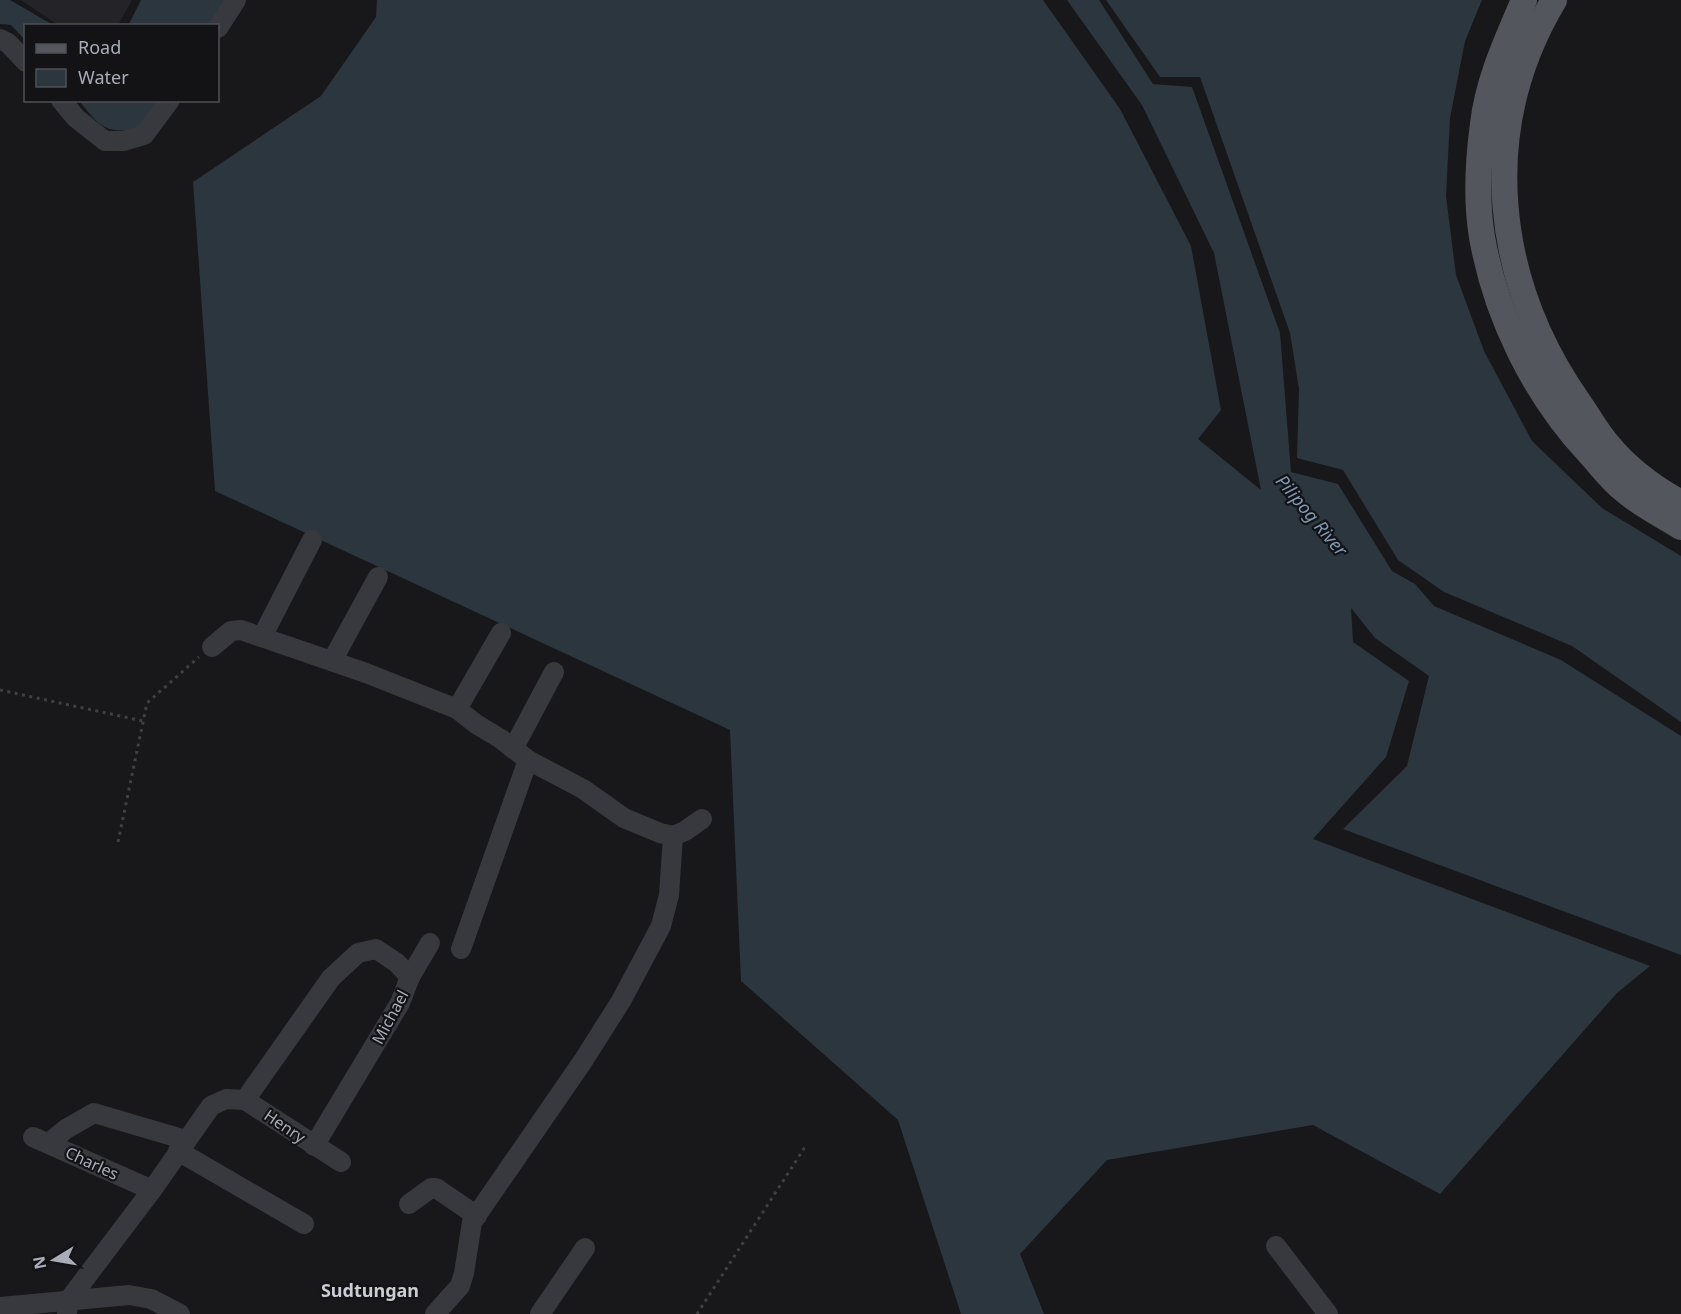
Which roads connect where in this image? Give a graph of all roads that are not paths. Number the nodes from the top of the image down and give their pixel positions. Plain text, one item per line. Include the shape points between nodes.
1 (236, 0) edge
2 (1524, 0) edge
3 (1554, 0) edge
4 (219, 26) edge
5 (0, 39) edge
6 (24, 60) edge
7 (63, 102) edge
8 (169, 102) edge
9 (1681, 503) edge
10 (1681, 527) edge
11 (312, 540) dead end
12 (378, 577) dead end
13 (501, 633) dead end
14 (262, 637) junction
15 (212, 647) road end
16 (332, 661) junction
17 (554, 672) dead end
18 (458, 709) junction
19 (521, 754) junction
20 (702, 819) dead end
21 (673, 836) junction
22 (430, 943) dead end
23 (461, 949) dead end
24 (410, 977) junction
25 (236, 1099) junction
26 (182, 1145) junction
27 (314, 1146) junction
28 (341, 1162) dead end
29 (152, 1190) junction
30 (409, 1204) dead end
31 (477, 1216) junction
32 (304, 1224) dead end
33 (1276, 1246) dead end
34 (585, 1248) dead end
35 (103, 1305) edge
36 (0, 1306) edge
37 (68, 1308) edge
38 (180, 1314) edge
39 (435, 1314) edge
40 (540, 1314) edge
41 (1328, 1314) edge

1 - 4 street
2 - 10 main road via 1497,63 1483,123 1479,187 1482,236 1490,272 1510,331 1540,388 1573,436 1622,489
3 - 9 main road via 1522,67 1507,128 1503,190 1514,266 1533,321 1563,380 1603,437 1634,472
5 - 6 street
7 - 8 street via 105,141 144,135
11 - 14 street
12 - 16 street
13 - 18 street
14 - 15 street via 236,630
14 - 16 street
16 - 18 street
17 - 19 street
18 - 19 street
19 - 21 street via 624,818
19 - 23 street
20 - 21 street
21 - 31 street via 669,895 661,926 621,1001
22 - 24 street
24 - 25 street, Michael via 376,949 358,953 332,978
24 - 27 street, Michael via 400,1003
25 - 26 street via 211,1106
25 - 27 street, Henry
26 - 29 street
26 - 29 street, Charles via 94,1113 41,1140
26 - 32 street
27 - 28 street, Henry
29 - 37 street
30 - 31 street via 436,1188
31 - 39 street via 472,1222 460,1286
33 - 41 street
34 - 40 street
35 - 37 street
35 - 38 street via 129,1295 151,1299
36 - 37 street

